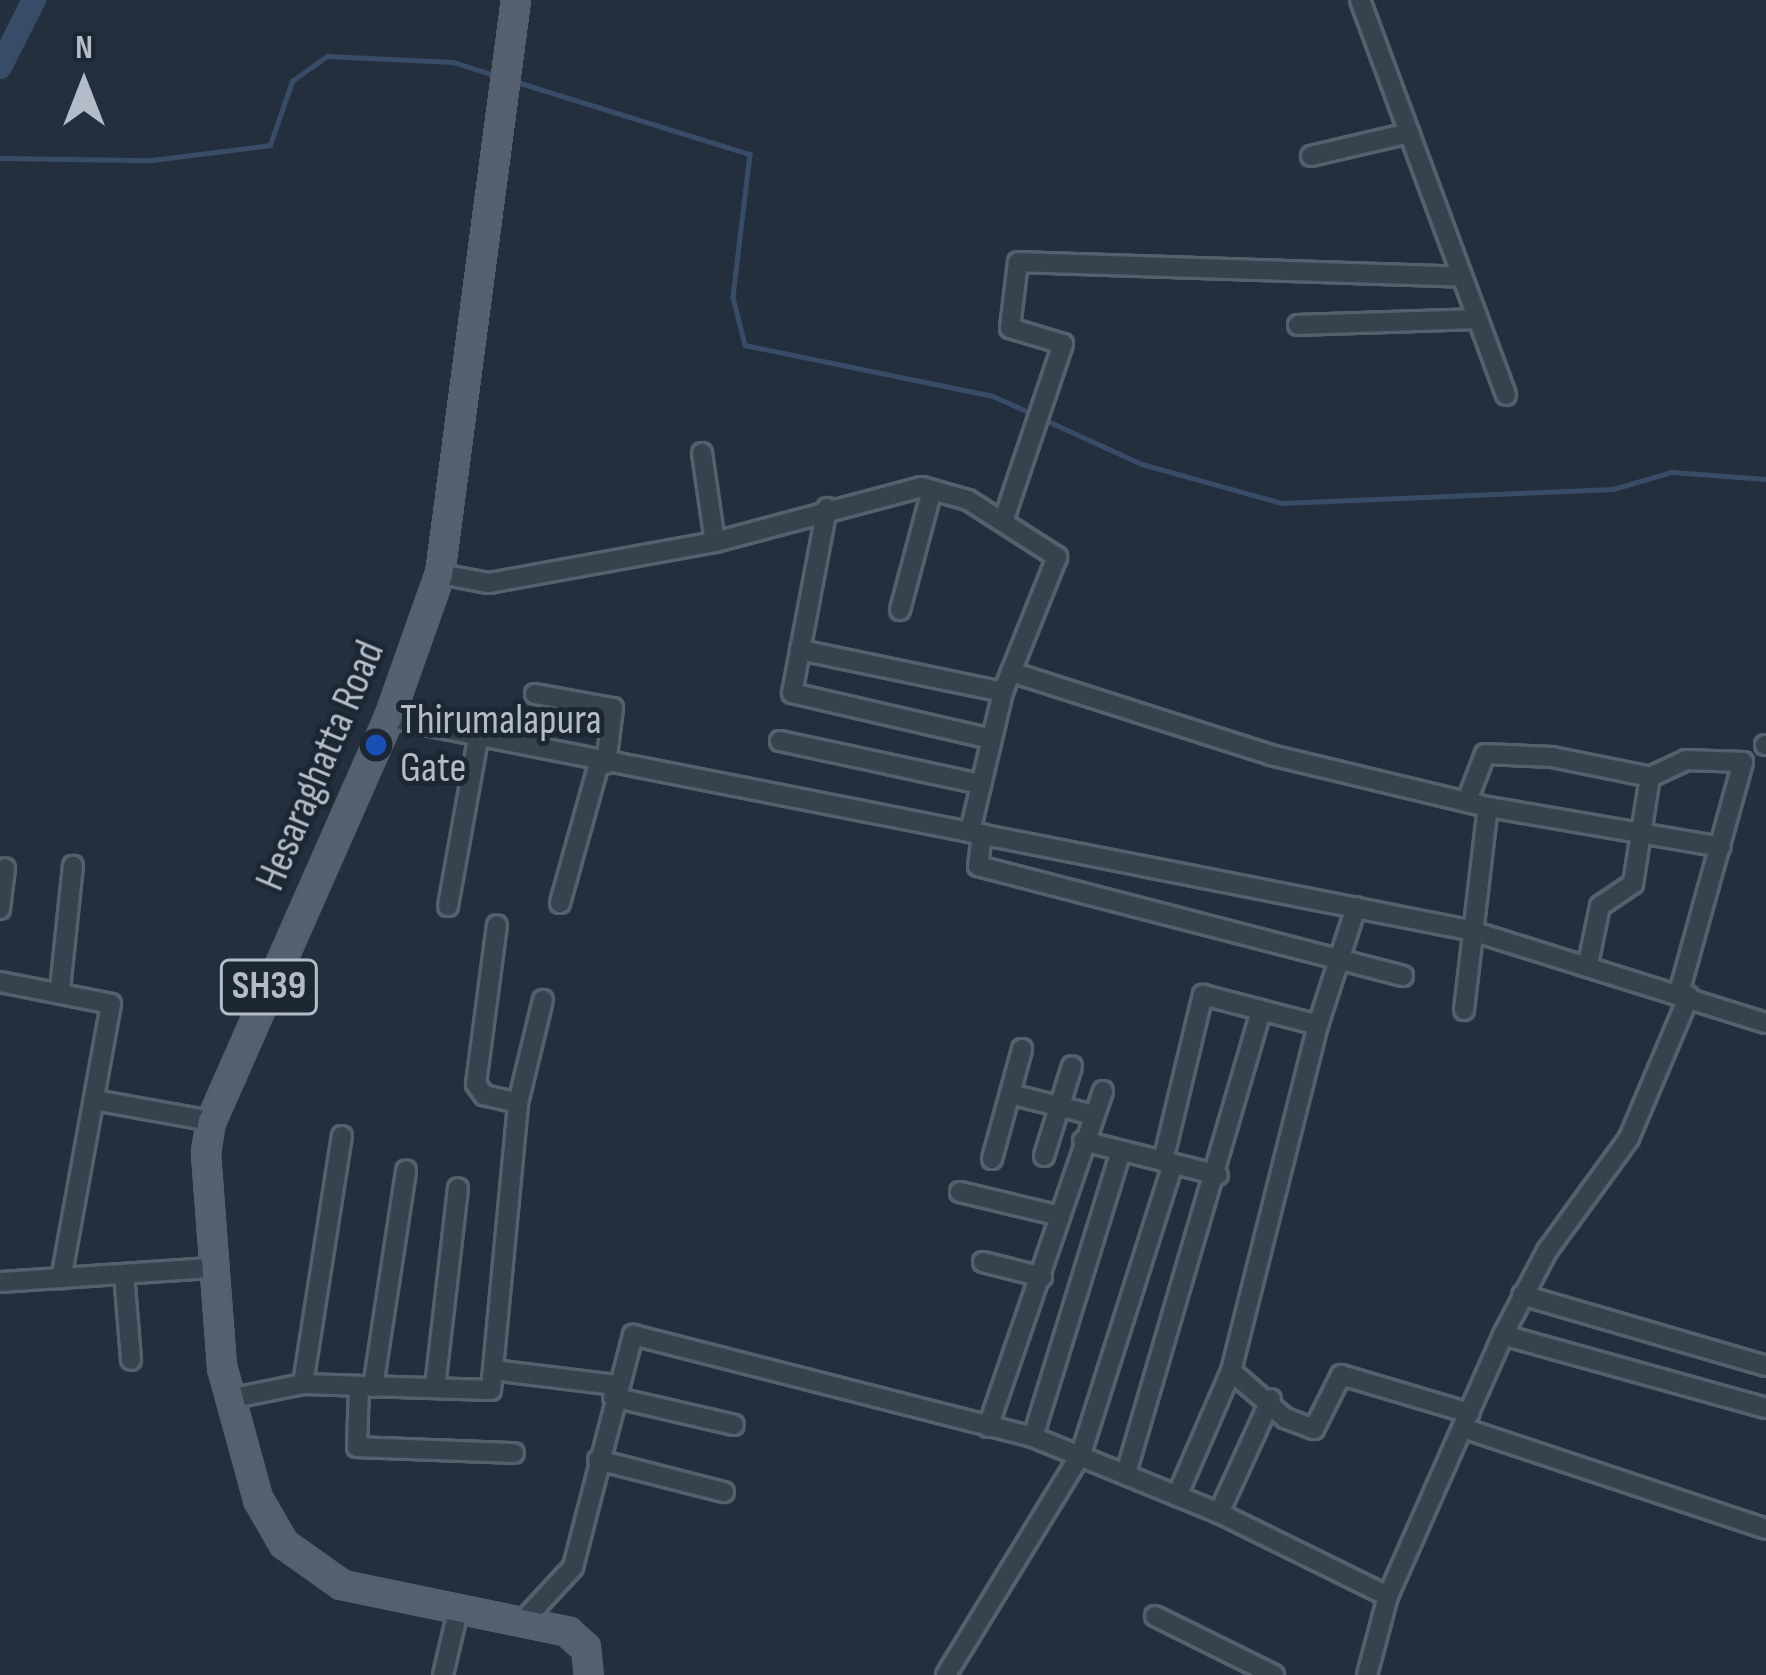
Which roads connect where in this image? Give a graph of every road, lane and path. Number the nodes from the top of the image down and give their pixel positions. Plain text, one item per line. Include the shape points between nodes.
1 (516, 0) edge
2 (1360, 0) edge
3 (1409, 134) junction
4 (1311, 156) dead end
5 (1462, 277) junction
6 (1478, 319) junction
7 (1298, 325) dead end
8 (1506, 394) dead end
9 (702, 453) dead end
10 (932, 490) junction
11 (827, 508) junction
12 (1004, 519) junction
13 (715, 542) junction
14 (440, 574) junction
15 (900, 610) dead end
16 (800, 650) junction
17 (1011, 672) junction
18 (1003, 692) junction
19 (535, 694) dead end
20 (389, 718) junction
21 (478, 739) junction
22 (992, 739) junction
23 (779, 741) dead end
24 (603, 764) junction
25 (1650, 777) junction
26 (981, 784) junction
27 (1467, 801) junction
28 (1488, 807) junction
29 (1640, 831) junction
30 (976, 833) junction
31 (1721, 847) junction
32 (73, 866) dead end
33 (5, 868) dead end
34 (560, 903) dead end
35 (448, 906) dead end
36 (1356, 908) junction
37 (0, 909) edge
38 (497, 925) dead end
39 (1469, 930) junction
40 (1340, 956) junction
41 (1588, 964) junction
42 (1403, 976) dead end
43 (0, 982) edge
44 (60, 989) junction
45 (1684, 994) junction
46 (542, 1000) dead end
47 (1262, 1010) junction
48 (1464, 1010) dead end
49 (1766, 1023) edge
50 (1318, 1025) junction
51 (1022, 1049) dead end
52 (1072, 1066) dead end
53 (1103, 1090) dead end
54 (1010, 1094) junction
55 (94, 1100) junction
56 (518, 1103) junction
57 (1059, 1106) junction
58 (1094, 1115) junction
59 (211, 1121) junction
60 (342, 1136) dead end
61 (1083, 1142) junction
62 (1121, 1151) junction
63 (1044, 1156) dead end
64 (992, 1159) dead end
65 (1168, 1163) junction
66 (406, 1171) dead end
67 (1218, 1175) junction
68 (458, 1188) dead end
69 (960, 1192) dead end
70 (1060, 1216) junction
71 (983, 1262) dead end
72 (213, 1268) junction
73 (124, 1274) junction
74 (1042, 1277) junction
75 (61, 1278) junction
76 (0, 1282) edge
77 (1522, 1295) junction
78 (1503, 1335) junction
79 (131, 1360) dead end
80 (1766, 1366) edge
81 (493, 1370) junction
82 (1231, 1371) junction
83 (303, 1384) junction
84 (366, 1387) junction
85 (435, 1387) junction
86 (614, 1391) junction
87 (1271, 1399) junction
88 (229, 1400) junction
89 (1766, 1408) edge
90 (1466, 1421) junction
91 (734, 1425) dead end
92 (988, 1427) junction
93 (1033, 1436) junction
94 (514, 1453) dead end
95 (1081, 1454) junction
96 (598, 1460) junction
97 (1126, 1473) junction
98 (724, 1492) dead end
99 (1177, 1496) junction
100 (1220, 1513) junction
101 (1766, 1528) edge
102 (1388, 1596) junction
103 (458, 1612) junction
104 (1155, 1616) dead end
105 (524, 1620) junction
106 (442, 1675) edge
107 (589, 1675) edge
108 (946, 1675) edge
109 (1274, 1675) edge
110 (1367, 1675) edge

1 - 14 main road, Hesaraghatta Road / SH39
2 - 3 street
3 - 4 street
3 - 5 street
5 - 6 street
5 - 12 street via 1018,262 1010,328 1063,344
6 - 7 street
6 - 8 street
9 - 13 street
10 - 11 street
10 - 12 street
10 - 15 street
11 - 13 street
11 - 16 street
12 - 17 street via 1058,557
13 - 14 street via 489,583
14 - 20 main road, Hesaraghatta Road / SH39
16 - 18 street
16 - 22 street via 792,693
17 - 18 street
17 - 27 street via 1271,755
18 - 22 street
19 - 24 street via 613,708
20 - 21 street
20 - 59 main road, Hesaraghatta Road / SH39
21 - 24 street
21 - 35 street
22 - 26 street
23 - 26 street
24 - 30 street
24 - 34 street
25 - 27 street via 1552,757 1485,754
25 - 29 street
25 - 31 street via 1685,760 1743,762
26 - 30 street
27 - 28 street
28 - 29 street
28 - 39 street
29 - 31 street
29 - 41 street via 1633,884 1600,906
30 - 36 street
30 - 40 street via 978,866
31 - 45 street
32 - 44 street
33 - 37 street
36 - 39 street
36 - 40 street
38 - 56 street via 476,1084 484,1095
39 - 41 street
39 - 48 street
40 - 42 street
40 - 50 street
41 - 45 street
43 - 44 street
44 - 55 street via 110,1004
45 - 49 street
45 - 77 street via 1629,1138
46 - 56 street
47 - 50 street
47 - 65 street via 1203,995
47 - 67 street
50 - 82 street
51 - 54 street
52 - 57 street
53 - 58 street
54 - 57 street
54 - 64 street
55 - 59 street
55 - 75 street
56 - 81 street
57 - 58 street
57 - 63 street
58 - 61 street
59 - 72 main road, Hesaraghatta Road / SH39
60 - 83 street
61 - 62 street
61 - 70 street
62 - 65 street
62 - 93 street
65 - 67 street
65 - 95 street
66 - 84 street
67 - 97 street
68 - 85 street
69 - 70 street
70 - 74 street
71 - 74 street
72 - 73 street
72 - 88 main road, Hesaraghatta Road / SH39
73 - 75 street
73 - 79 street
74 - 92 street
75 - 76 street
77 - 78 street
77 - 80 street
78 - 89 street
78 - 90 street
81 - 85 street via 491,1390
81 - 86 street
82 - 87 street
82 - 99 street
83 - 84 street
83 - 88 street
84 - 85 street
84 - 94 street via 357,1448
86 - 91 street
86 - 92 street via 633,1335
86 - 96 street
87 - 90 street via 1286,1418 1314,1429 1341,1375
87 - 100 street
88 - 103 main road, Hesaraghatta Road / SH39 via 258,1499 304,1564 342,1585
90 - 101 street
90 - 102 street
92 - 93 street
93 - 95 street
95 - 97 street
95 - 108 street
96 - 98 street
96 - 105 street via 573,1567
97 - 99 street
99 - 100 street
100 - 102 street
102 - 110 street
103 - 105 main road, Hesaraghatta Road / SH39
103 - 106 street
104 - 109 street
105 - 107 main road, Hesaraghatta Road / SH39 via 578,1636

